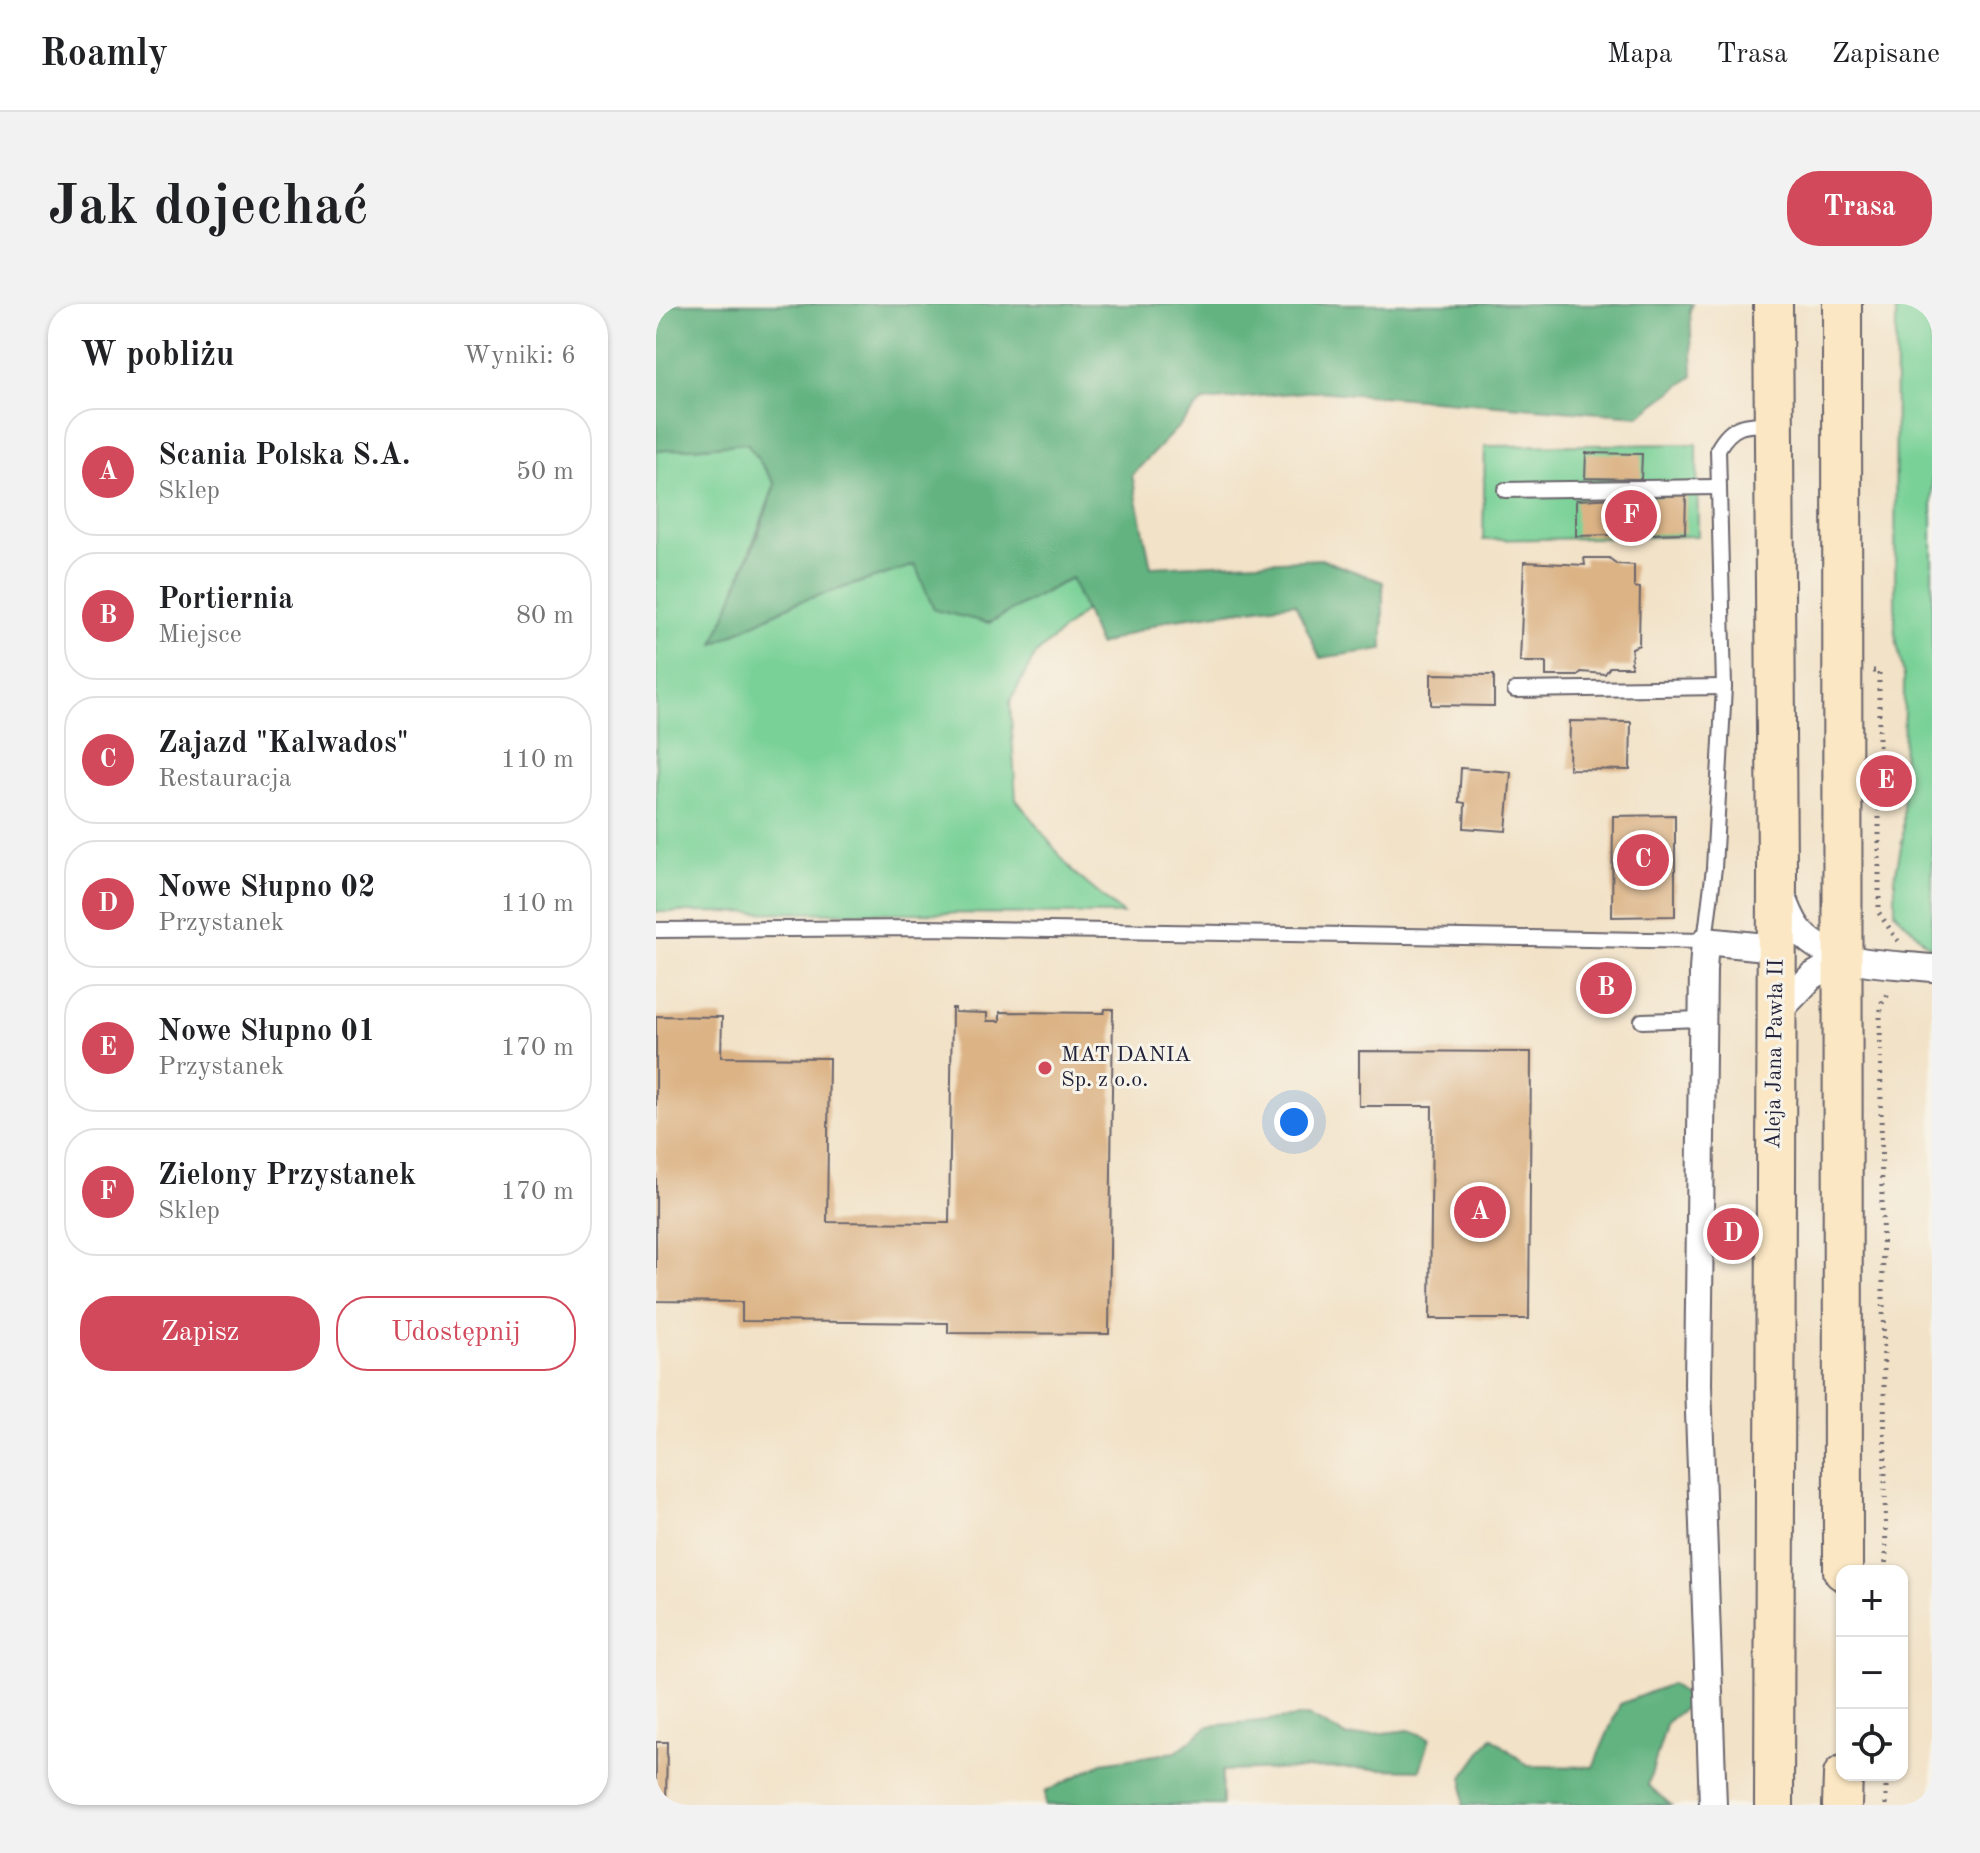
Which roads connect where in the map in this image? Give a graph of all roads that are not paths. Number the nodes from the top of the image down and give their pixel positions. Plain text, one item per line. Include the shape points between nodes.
1 (1773, 304) edge
2 (1842, 304) edge
3 (1774, 424) junction
4 (1717, 487) junction
5 (1505, 490) dead end
6 (1724, 687) junction
7 (1515, 690) dead end
8 (1776, 884) junction
9 (656, 930) edge
10 (1705, 941) junction
11 (1776, 948) junction
12 (1844, 957) junction
13 (1932, 968) edge
14 (1775, 1015) junction
15 (1702, 1019) junction
16 (1642, 1021) dead end
17 (1843, 1565) edge
18 (1843, 1781) edge
19 (1713, 1805) edge
20 (1774, 1805) edge
21 (1842, 1805) edge

1 - 3 main road, Aleja Jana Pawła II
2 - 12 main road
3 - 4 lane via 1744,424 1725,435 1718,449
3 - 8 main road, Aleja Jana Pawła II
4 - 5 lane
4 - 6 lane
6 - 7 lane
6 - 10 lane
8 - 11 main road, Aleja Jana Pawła II
8 - 12 street via 1797,927 1817,948
9 - 10 lane via 925,928
10 - 11 street
10 - 15 street
11 - 14 main road, Aleja Jana Pawła II
12 - 13 street
12 - 14 street via 1811,977
12 - 17 main road
14 - 20 main road, Aleja Jana Pawła II
15 - 16 lane
15 - 19 street via 1698,1384
18 - 21 main road

